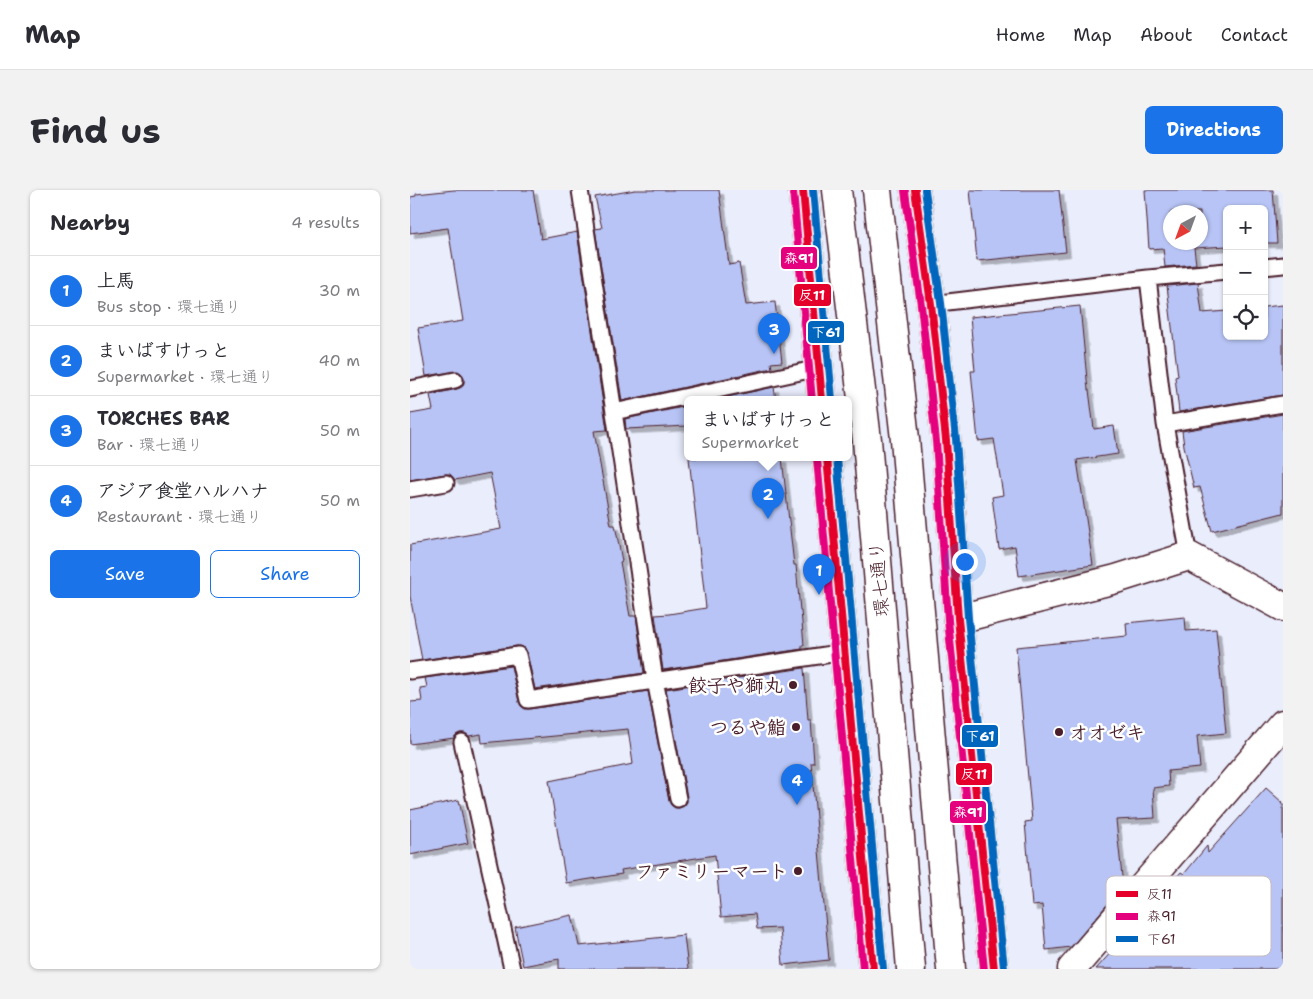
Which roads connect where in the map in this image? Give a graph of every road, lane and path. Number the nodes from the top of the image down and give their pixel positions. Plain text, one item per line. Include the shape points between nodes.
1 (580, 190) edge
2 (803, 190) edge
3 (837, 190) edge
4 (877, 190) edge
5 (915, 190) edge
6 (1283, 265) edge
7 (1268, 267) edge
8 (1223, 271) edge
9 (1148, 278) junction
10 (931, 304) junction
11 (819, 368) junction
12 (455, 380) dead end
13 (410, 389) edge
14 (689, 396) edge
15 (822, 396) edge
16 (684, 397) edge
17 (1283, 404) edge
18 (614, 412) junction
19 (1164, 424) junction
20 (827, 461) edge
21 (446, 483) dead end
22 (410, 489) edge
23 (1189, 556) junction
24 (1283, 607) edge
25 (958, 619) junction
26 (845, 652) junction
27 (410, 671) edge
28 (655, 680) junction
29 (1283, 724) edge
30 (462, 742) dead end
31 (678, 798) dead end
32 (1152, 876) edge
33 (1106, 930) edge
34 (512, 969) edge
35 (873, 969) edge
36 (911, 969) edge
37 (951, 969) edge
38 (994, 969) edge
39 (1072, 969) edge

1 - 18 lane
2 - 11 main road
3 - 36 main road, 環七通り via 867,440
4 - 37 main road, 環七通り via 904,439
5 - 10 main road
6 - 7 lane
8 - 9 lane
9 - 10 lane
9 - 19 lane
10 - 25 main road via 946,440
11 - 14 lane
11 - 15 main road
12 - 13 lane
16 - 18 lane
17 - 19 lane
18 - 28 lane
19 - 23 lane
20 - 26 main road
21 - 22 lane
23 - 24 main road
23 - 25 main road via 1116,579
25 - 38 main road
26 - 28 lane
26 - 35 main road
27 - 28 lane via 518,655 528,700
28 - 31 lane
29 - 32 main road
30 - 34 lane
33 - 39 main road

